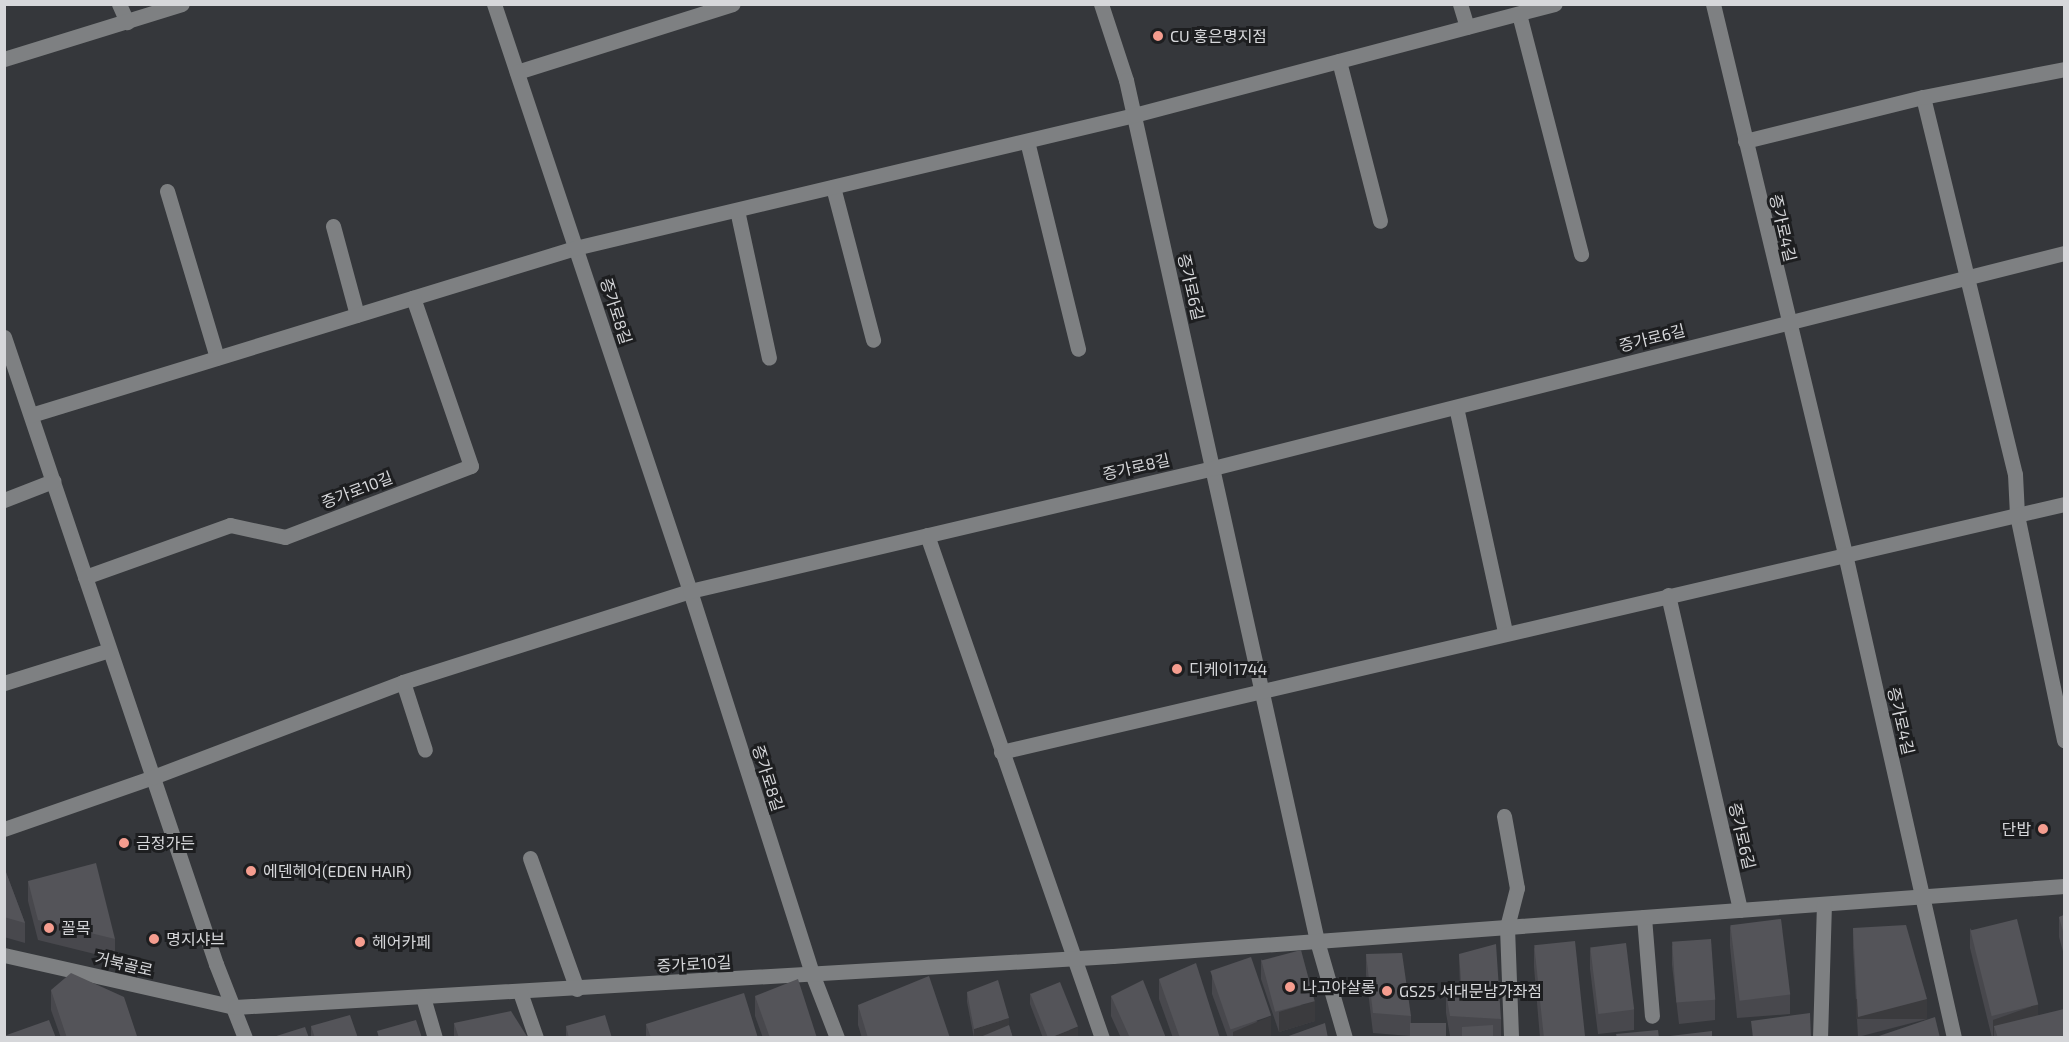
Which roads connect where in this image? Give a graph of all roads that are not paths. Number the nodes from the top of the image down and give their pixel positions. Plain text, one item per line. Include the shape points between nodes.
1 (119, 4) edge
2 (182, 4) edge
3 (494, 4) edge
4 (734, 4) edge
5 (1101, 4) edge
6 (1460, 4) edge
7 (1555, 4) edge
8 (1713, 4) edge
9 (1519, 14) junction
10 (127, 22) junction
11 (1467, 27) junction
12 (4, 59) edge
13 (1339, 61) junction
14 (2064, 69) edge
15 (516, 72) junction
16 (1923, 97) junction
17 (1134, 115) junction
18 (1027, 141) junction
19 (1744, 141) junction
20 (833, 187) junction
21 (168, 191) dead end
22 (737, 210) junction
23 (1380, 221) dead end
24 (333, 225) dead end
25 (575, 248) junction
26 (2064, 253) edge
27 (1581, 254) dead end
28 (1967, 278) junction
29 (412, 298) junction
30 (357, 315) junction
31 (1787, 323) junction
32 (5, 339) edge
33 (873, 340) dead end
34 (1078, 349) dead end
35 (217, 358) junction
36 (769, 358) dead end
37 (1456, 406) junction
38 (31, 416) junction
39 (1213, 468) junction
40 (53, 481) junction
41 (4, 500) edge
42 (2064, 504) edge
43 (2017, 514) junction
44 (927, 535) junction
45 (1845, 554) junction
46 (85, 577) junction
47 (690, 591) junction
48 (1668, 595) junction
49 (1504, 633) junction
50 (109, 650) junction
51 (403, 682) junction
52 (4, 684) edge
53 (1262, 689) junction
54 (2064, 740) edge
55 (425, 750) dead end
56 (1001, 752) junction
57 (153, 777) junction
58 (1504, 816) dead end
59 (4, 829) edge
60 (530, 858) dead end
61 (2064, 886) edge
62 (1921, 896) junction
63 (1824, 904) junction
64 (1740, 910) junction
65 (1644, 917) junction
66 (1507, 927) junction
67 (1317, 941) junction
68 (4, 955) edge
69 (1072, 958) junction
70 (813, 976) junction
71 (577, 989) junction
72 (520, 992) junction
73 (423, 997) junction
74 (235, 1007) junction
75 (1653, 1016) dead end
76 (245, 1038) edge
77 (435, 1038) edge
78 (536, 1038) edge
79 (837, 1038) edge
80 (1102, 1038) edge
81 (1345, 1038) edge
82 (1511, 1038) edge
83 (1820, 1038) edge
84 (1954, 1038) edge

1 - 10 street
2 - 10 street
3 - 15 street, 증가로8길
4 - 15 street
5 - 17 street, 증가로6길
6 - 11 street
7 - 9 street
8 - 19 street, 증가로4길
9 - 11 street
9 - 27 street
10 - 12 street
11 - 13 street
13 - 17 street
13 - 23 street
14 - 16 street
15 - 25 street, 증가로8길
16 - 19 street
16 - 28 street
17 - 18 street
17 - 39 street, 증가로6길
18 - 20 street
18 - 34 street
19 - 31 street, 증가로4길
20 - 22 street
20 - 33 street
21 - 35 street
22 - 25 street
22 - 36 street
24 - 30 street
25 - 29 street
25 - 47 street, 증가로8길
26 - 28 street
28 - 31 street
28 - 43 street via 2015,474
29 - 30 street
29 - 46 street, 증가로10길 via 471,466 285,537 230,525
30 - 35 street
31 - 37 street, 증가로6길
31 - 45 street, 증가로4길
32 - 38 street
35 - 38 street
37 - 39 street, 증가로6길
37 - 49 street
38 - 40 street
39 - 44 street, 증가로8길
39 - 53 street, 증가로6길
40 - 41 street
40 - 46 street
42 - 43 street
43 - 45 street
43 - 54 street
44 - 47 street, 증가로8길
44 - 56 street
45 - 48 street
45 - 62 street, 증가로4길
46 - 50 street
47 - 51 street
47 - 70 street, 증가로8길
48 - 49 street
48 - 64 street, 증가로6길
49 - 53 street
50 - 52 street
50 - 57 street
51 - 55 street
51 - 57 street
53 - 56 street
53 - 67 street, 증가로6길
56 - 69 street
57 - 59 street
57 - 74 street via 216,964
58 - 66 street via 1517,888
60 - 71 street
61 - 62 street
62 - 63 street
62 - 84 street, 증가로4길
63 - 64 street
63 - 83 street
64 - 65 street
65 - 66 street
65 - 75 street
66 - 67 street
66 - 82 street
67 - 69 street
67 - 81 street, 증가로6길
68 - 74 street, 거북골로
69 - 70 street
69 - 80 street
70 - 71 street, 증가로10길
70 - 79 street, 증가로8길
71 - 72 street, 증가로10길
72 - 73 street, 증가로10길
72 - 78 street
73 - 74 street, 증가로10길
73 - 77 street
74 - 76 street

